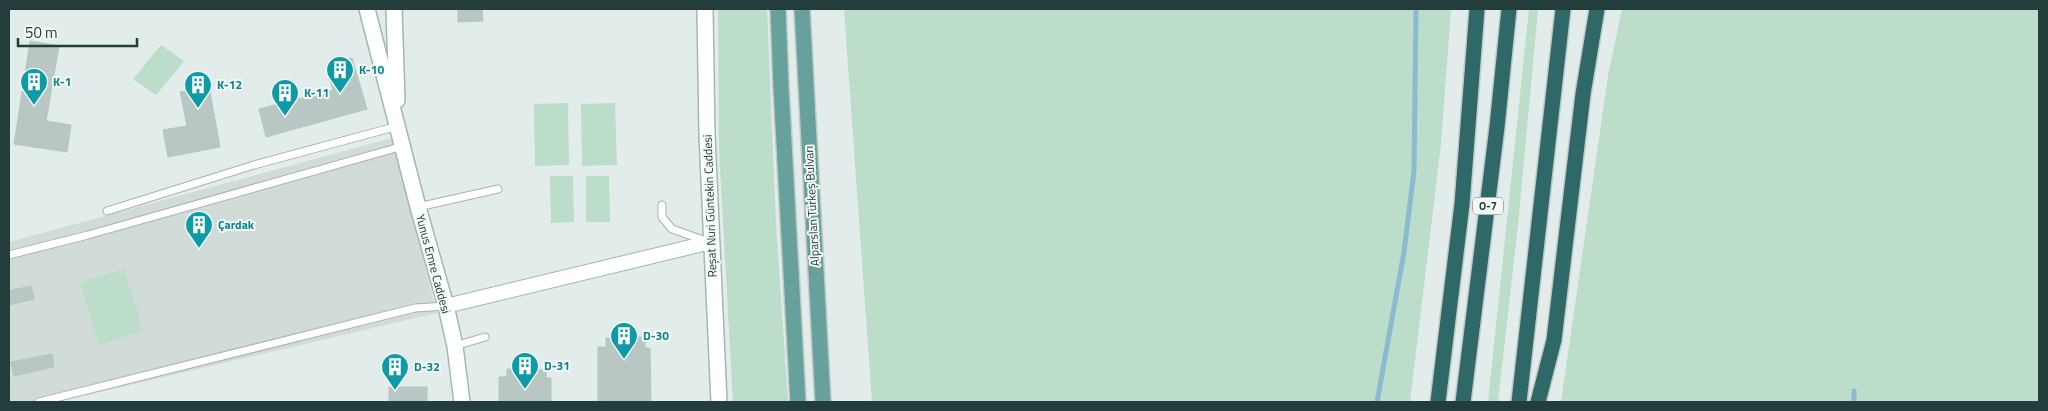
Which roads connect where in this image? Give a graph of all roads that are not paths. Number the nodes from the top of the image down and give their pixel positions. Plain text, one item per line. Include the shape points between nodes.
1 (368, 9) edge
2 (394, 9) edge
3 (705, 9) edge
4 (778, 9) edge
5 (802, 9) edge
6 (1477, 9) edge
7 (1509, 9) edge
8 (1563, 9) edge
9 (1597, 9) edge
10 (398, 126) junction
11 (403, 146) junction
12 (498, 189) dead end
13 (662, 204) dead end
14 (418, 207) junction
15 (107, 211) dead end
16 (711, 242) junction
17 (9, 254) edge
18 (446, 306) junction
19 (485, 337) dead end
20 (455, 346) junction
21 (39, 402) edge
22 (462, 402) edge
23 (719, 402) edge
24 (798, 402) edge
25 (822, 402) edge
26 (1438, 402) edge
27 (1463, 402) edge
28 (1519, 402) edge
29 (1538, 402) edge

1 - 10 street, Yunus Emre Caddesi
2 - 10 street, Yunus Emre Caddesi
3 - 16 street, Reşat Nuri Güntekin Caddesi
4 - 24 main road, Alparslan Türkeş Bulvarı
5 - 25 main road, Alparslan Türkeş Bulvarı
6 - 26 highway via 1462,204
7 - 27 highway, O-7 via 1498,127
8 - 28 highway
9 - 29 highway via 1583,94 1554,340
10 - 11 street, Yunus Emre Caddesi
10 - 15 lane via 254,165
11 - 14 street, Yunus Emre Caddesi
11 - 17 lane via 88,235
12 - 14 lane
13 - 16 lane via 662,218 672,229
14 - 18 street, Yunus Emre Caddesi
16 - 18 street
16 - 23 street, Reşat Nuri Güntekin Caddesi
18 - 20 street, Yunus Emre Caddesi
18 - 21 lane via 415,308
19 - 20 lane
20 - 22 street, Yunus Emre Caddesi

